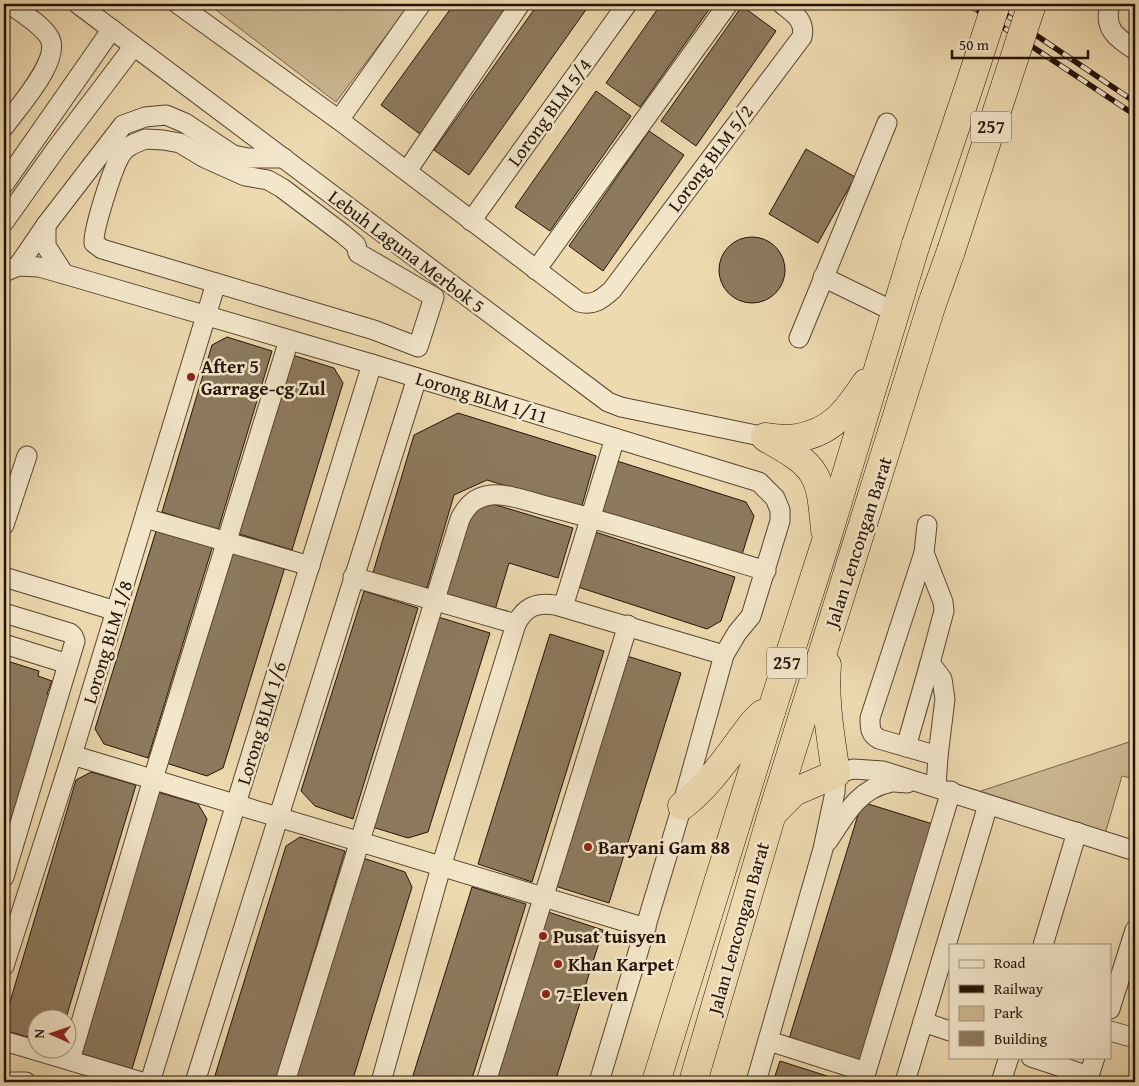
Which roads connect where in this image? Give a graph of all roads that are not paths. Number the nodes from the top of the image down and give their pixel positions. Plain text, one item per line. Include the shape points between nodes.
1 (10, 4) edge
2 (78, 4) edge
3 (178, 4) edge
4 (421, 4) edge
5 (520, 4) edge
6 (627, 4) edge
7 (728, 4) edge
8 (782, 4) edge
9 (996, 4) edge
10 (1032, 4) edge
11 (1110, 4) edge
12 (112, 30) junction
13 (134, 46) junction
14 (1135, 50) edge
15 (340, 120) junction
16 (887, 123) dead end
17 (4, 127) edge
18 (284, 158) junction
19 (407, 170) junction
20 (4, 184) edge
21 (471, 221) junction
22 (4, 222) edge
23 (46, 225) junction
24 (11, 269) edge
25 (536, 270) junction
26 (64, 274) junction
27 (823, 277) junction
28 (216, 283) junction
29 (896, 312) junction
30 (207, 316) junction
31 (799, 338) dead end
32 (289, 340) junction
33 (880, 362) junction
34 (372, 364) junction
35 (417, 378) junction
36 (765, 437) junction
37 (615, 438) junction
38 (27, 456) dead end
39 (145, 518) junction
40 (590, 518) junction
41 (4, 525) edge
42 (927, 525) dead end
43 (826, 541) junction
44 (228, 542) junction
45 (924, 553) junction
46 (310, 566) junction
47 (766, 571) junction
48 (4, 577) edge
49 (353, 577) junction
50 (434, 600) junction
51 (563, 607) junction
52 (116, 611) junction
53 (4, 613) edge
54 (516, 624) junction
55 (628, 626) junction
56 (829, 632) junction
57 (4, 644) edge
58 (724, 655) junction
59 (930, 663) junction
60 (68, 664) junction
61 (771, 712) junction
62 (906, 747) junction
63 (72, 755) junction
64 (938, 756) junction
65 (836, 774) junction
66 (153, 779) junction
67 (938, 788) junction
68 (236, 805) junction
69 (988, 805) junction
70 (682, 806) junction
71 (772, 814) junction
72 (277, 817) junction
73 (1077, 832) junction
74 (359, 842) junction
75 (823, 849) junction
76 (1135, 851) edge
77 (441, 867) junction
78 (4, 877) edge
79 (30, 885) junction
80 (544, 898) junction
81 (646, 928) junction
82 (1134, 937) edge
83 (1043, 944) edge
84 (4, 966) edge
85 (1112, 1003) edge
86 (923, 1022) junction
87 (949, 1031) edge
88 (1112, 1031) edge
89 (1135, 1038) edge
90 (4, 1041) edge
91 (769, 1041) junction
92 (1009, 1058) edge
93 (1034, 1058) edge
94 (1095, 1058) edge
95 (70, 1060) junction
96 (865, 1077) edge
97 (1088, 1079) edge
98 (10, 1082) edge
99 (26, 1082) edge
100 (142, 1082) edge
101 (150, 1082) edge
102 (195, 1082) edge
103 (285, 1082) edge
104 (381, 1082) edge
105 (486, 1082) edge
106 (599, 1082) edge
107 (656, 1082) edge
108 (692, 1082) edge
109 (756, 1082) edge
110 (905, 1082) edge
111 (1001, 1082) edge

1 - 17 street via 50,37 52,47 46,70
2 - 12 street, Lebuh Laguna Merbok 5
3 - 15 street
4 - 15 street
5 - 19 street
6 - 21 street, Lorong BLM 5/4
7 - 25 street
8 - 25 street, Lorong BLM 5/2 via 800,18 802,37 612,290 602,299 586,304
9 - 29 highway, Jalan Lencongan Barat / 257, bridge
10 - 56 highway, Jalan Lencongan Barat / 257, bridge via 932,304
11 - 14 street via 1109,26
12 - 13 street, Lebuh Laguna Merbok 5
12 - 20 street
13 - 18 street, Lebuh Laguna Merbok 5
13 - 22 street
15 - 19 street
16 - 27 street
18 - 23 street via 233,155 185,123 166,115 145,117 123,125
18 - 36 street, Lebuh Laguna Merbok 5 via 608,402
19 - 21 street
21 - 25 street
23 - 24 street
23 - 26 street via 46,246
24 - 26 street, Lorong BLM 1/11 via 39,267
26 - 30 street, Lorong BLM 1/11
27 - 29 street
27 - 31 street
28 - 28 street via 374,330 418,347 434,297 358,253 356,245 343,234 268,180 244,176 180,143 146,139 134,143 123,151 118,161 98,220 94,243 102,249
28 - 30 street, Lorong BLM 1/8
29 - 33 highway, Jalan Lencongan Barat / 257
30 - 32 street, Lorong BLM 1/11
30 - 39 street, Lorong BLM 1/8
32 - 34 street, Lorong BLM 1/11
32 - 44 street
33 - 36 highway via 847,412 833,424 796,438
33 - 43 highway, Jalan Lencongan Barat / 257
34 - 35 street, Lorong BLM 1/11
34 - 46 street, Lorong BLM 1/6
35 - 37 street, Lorong BLM 1/11
35 - 49 street
36 - 43 highway via 797,455 817,476 823,499
37 - 40 street
37 - 47 street, Lorong BLM 1/11 via 759,482 767,488 780,510 780,521
38 - 41 street
39 - 44 street
39 - 52 street, Lorong BLM 1/8
40 - 47 street
40 - 50 street via 494,494 479,497 466,507 460,519
40 - 51 street
42 - 45 street
43 - 61 highway, Jalan Lencongan Barat / 257
44 - 46 street
44 - 66 street
45 - 59 street via 944,611
45 - 62 street via 870,718 873,735
46 - 68 street, Lorong BLM 1/6
47 - 58 street, Lorong BLM 1/11 via 751,616
48 - 52 street
49 - 50 street
49 - 72 street
50 - 54 street
50 - 74 street
51 - 54 street via 536,604 521,615
51 - 55 street
52 - 63 street, Lorong BLM 1/8
53 - 60 street via 70,633 75,641
54 - 77 street
55 - 58 street
55 - 80 street
56 - 65 highway via 825,680
56 - 71 highway, Jalan Lencongan Barat / 257
57 - 60 street
58 - 70 street, Lorong BLM 1/11
59 - 62 street
59 - 64 street via 942,679 945,694
60 - 78 street
61 - 70 highway via 762,714 754,722 706,783
61 - 107 highway, Jalan Lencongan Barat / 257
62 - 64 street
63 - 66 street
63 - 79 street, Lorong BLM 1/8
64 - 67 street
65 - 67 street via 853,769 883,771
65 - 71 highway via 794,792
65 - 75 street
66 - 68 street
66 - 95 street
67 - 69 street
67 - 75 street via 889,782 871,789 853,803
67 - 96 street
68 - 72 street
68 - 101 street, Lorong BLM 1/6
69 - 73 street
69 - 86 street
70 - 81 street, Lorong BLM 1/11
71 - 108 highway, Jalan Lencongan Barat / 257
72 - 74 street
72 - 102 street
73 - 76 street
73 - 83 street
74 - 77 street
74 - 103 street
75 - 91 street
77 - 80 street
77 - 104 street
78 - 79 street
79 - 84 street, Lorong BLM 1/8
80 - 81 street
80 - 105 street
81 - 106 street, Lorong BLM 1/11
82 - 85 street
86 - 87 street
86 - 110 street
88 - 89 street
90 - 95 street
91 - 96 street
91 - 109 street
92 - 111 street
93 - 97 street
94 - 97 street
95 - 100 street
98 - 99 street

